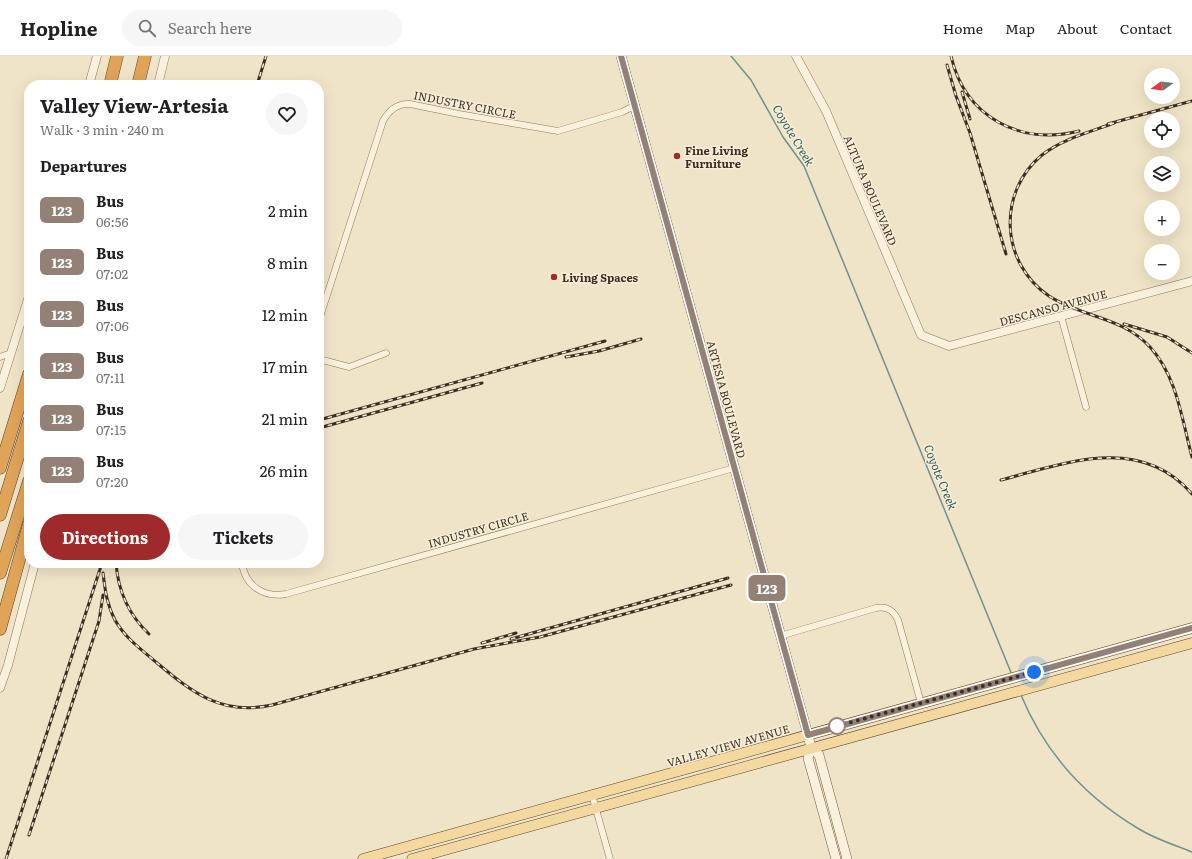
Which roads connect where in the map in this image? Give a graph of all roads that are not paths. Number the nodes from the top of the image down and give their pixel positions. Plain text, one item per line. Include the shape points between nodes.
1 (97, 56) edge
2 (117, 56) edge
3 (125, 56) edge
4 (145, 56) edge
5 (165, 56) edge
6 (621, 56) edge
7 (796, 56) edge
8 (90, 80) edge
9 (111, 80) edge
10 (119, 80) edge
11 (139, 80) edge
12 (159, 80) edge
13 (634, 106) junction
14 (1192, 281) edge
15 (324, 304) edge
16 (24, 312) edge
17 (1061, 316) junction
18 (921, 335) joint
19 (11, 353) junction
20 (386, 353) dead end
21 (0, 356) edge
22 (324, 360) edge
23 (0, 388) edge
24 (24, 390) edge
25 (1086, 407) dead end
26 (24, 438) edge
27 (0, 468) edge
28 (734, 468) junction
29 (24, 497) edge
30 (0, 515) edge
31 (24, 542) edge
32 (34, 568) edge
33 (244, 568) edge
34 (0, 573) edge
35 (1192, 628) edge
36 (0, 629) edge
37 (780, 636) junction
38 (1192, 643) edge
39 (0, 688) edge
40 (921, 703) junction
41 (808, 735) junction
42 (811, 748) junction
43 (694, 767) junction
44 (698, 779) junction
45 (592, 795) junction
46 (596, 808) junction
47 (363, 859) edge
48 (412, 859) edge
49 (610, 859) edge
50 (836, 859) edge
51 (847, 859) edge

1 - 8 street
2 - 9 highway
3 - 10 highway
4 - 11 highway
5 - 12 street
6 - 13 main road, ARTESIA BOULEVARD
7 - 18 street, ALTURA BOULEVARD via 826,111
13 - 15 street, INDUSTRY CIRCLE via 558,131 410,104 392,108 383,121
13 - 28 main road, ARTESIA BOULEVARD
14 - 17 street, DESCANSO AVENUE
16 - 19 street
17 - 18 street, DESCANSO AVENUE via 949,346
17 - 25 street
19 - 21 street
19 - 23 street
20 - 22 street via 349,367
24 - 27 highway
26 - 30 highway
28 - 33 street, INDUSTRY CIRCLE via 286,594 271,594 255,587 247,578
28 - 37 main road, ARTESIA BOULEVARD
29 - 34 highway
31 - 36 highway
32 - 39 street
35 - 40 main road, VALLEY VIEW AVENUE
37 - 40 street via 876,608 891,610 898,620
37 - 41 main road, ARTESIA BOULEVARD
38 - 42 main road
40 - 41 main road, VALLEY VIEW AVENUE
41 - 42 main road, ARTESIA BOULEVARD
41 - 43 main road, VALLEY VIEW AVENUE
42 - 44 main road
42 - 50 main road, ARTESIA BOULEVARD via 808,758
42 - 51 main road, ARTESIA BOULEVARD via 819,755
43 - 44 main road
43 - 45 main road, VALLEY VIEW AVENUE
44 - 46 main road
45 - 46 street
45 - 47 main road, VALLEY VIEW AVENUE
46 - 48 main road
46 - 49 street

